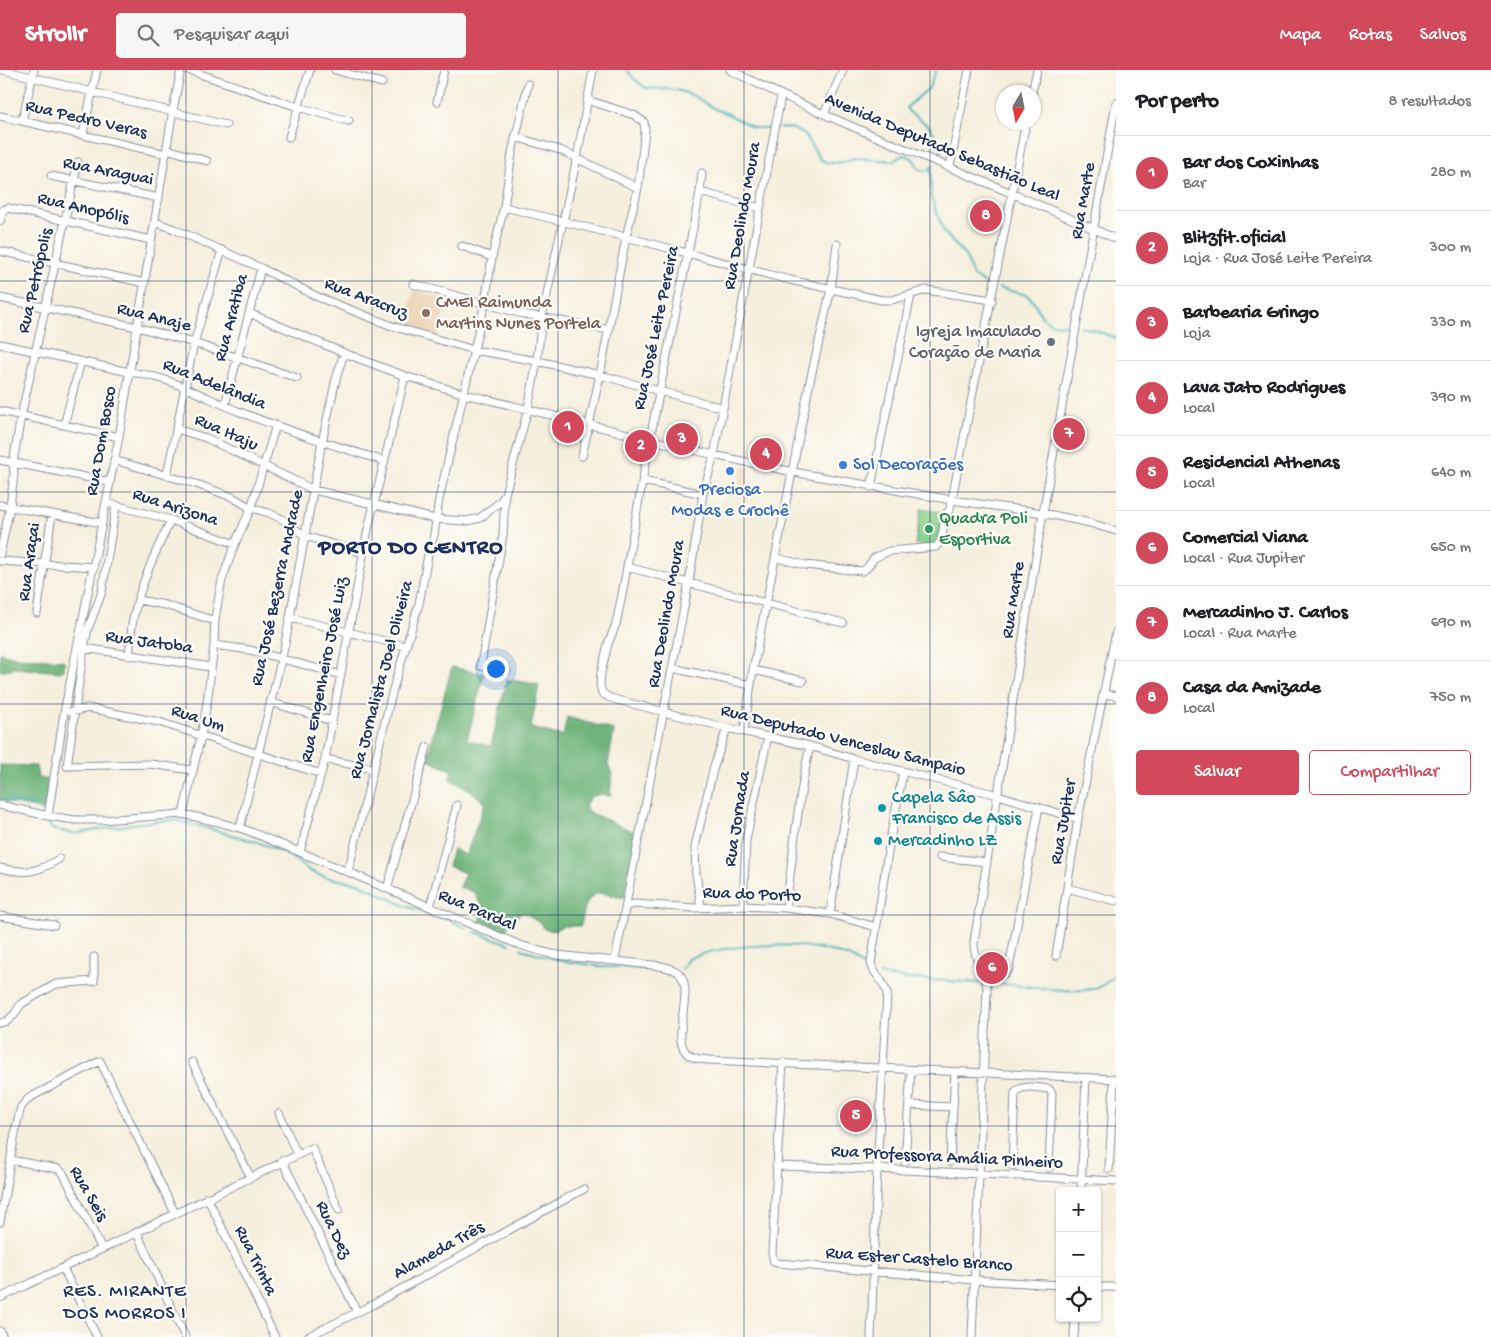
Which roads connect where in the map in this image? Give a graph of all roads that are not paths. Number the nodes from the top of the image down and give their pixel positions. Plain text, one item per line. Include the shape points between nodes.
1 (3, 70) edge
2 (97, 70) edge
3 (181, 70) edge
4 (188, 70) edge
5 (310, 70) edge
6 (335, 70) edge
7 (444, 70) edge
8 (593, 70) edge
9 (730, 70) edge
10 (843, 70) edge
11 (969, 70) edge
12 (1037, 70) edge
13 (34, 73) edge
14 (355, 73) edge
15 (382, 83) dead end
16 (528, 84) dead end
17 (1034, 85) edge
18 (92, 91) junction
19 (781, 96) junction
20 (588, 100) junction
21 (437, 102) dead end
22 (1116, 103) edge
23 (298, 107) junction
24 (173, 110) junction
25 (824, 114) junction
26 (0, 116) edge
27 (22, 121) junction
28 (349, 121) dead end
29 (226, 125) dead end
30 (1024, 130) edge
31 (83, 134) junction
32 (289, 137) dead end
33 (515, 137) junction
34 (166, 152) junction
35 (577, 158) junction
36 (207, 161) dead end
37 (78, 162) dead end
38 (950, 166) junction
39 (702, 173) dead end
40 (51, 176) dead end
41 (74, 180) junction
42 (638, 188) junction
43 (700, 192) junction
44 (1012, 193) junction
45 (159, 198) junction
46 (504, 207) junction
47 (760, 208) junction
48 (0, 221) edge
49 (64, 221) junction
50 (155, 222) junction
51 (562, 222) junction
52 (1094, 229) junction
53 (626, 236) junction
54 (1116, 239) edge
55 (151, 240) junction
56 (836, 244) dead end
57 (462, 246) dead end
58 (222, 250) junction
59 (0, 251) edge
60 (688, 253) junction
61 (492, 257) junction
62 (55, 263) junction
63 (261, 268) junction
64 (749, 268) junction
65 (145, 282) junction
66 (413, 284) dead end
67 (831, 290) junction
68 (911, 295) junction
69 (0, 298) edge
70 (992, 300) junction
71 (485, 303) junction
72 (45, 308) junction
73 (249, 313) junction
74 (542, 317) junction
75 (137, 328) junction
76 (609, 330) junction
77 (194, 343) junction
78 (0, 344) edge
79 (474, 350) junction
80 (35, 351) junction
81 (344, 353) junction
82 (237, 358) junction
83 (81, 361) junction
84 (537, 361) junction
85 (130, 372) junction
86 (600, 375) junction
87 (405, 376) junction
88 (297, 378) dead end
89 (185, 387) junction
90 (660, 391) junction
91 (465, 394) junction
92 (225, 405) junction
93 (723, 408) junction
94 (528, 409) junction
95 (0, 411) edge
96 (21, 416) junction
97 (589, 424) junction
98 (64, 425) junction
99 (276, 425) junction
100 (176, 429) junction
101 (119, 437) junction
102 (650, 438) junction
103 (322, 442) junction
104 (714, 455) junction
105 (582, 456) dead end
106 (0, 460) edge
107 (114, 460) junction
108 (384, 461) junction
109 (13, 463) junction
110 (263, 466) junction
111 (793, 472) junction
112 (167, 475) junction
113 (643, 481) junction
114 (110, 482) junction
115 (872, 487) junction
116 (314, 490) junction
117 (505, 494) junction
118 (703, 494) junction
119 (952, 500) junction
120 (106, 503) junction
121 (0, 505) edge
122 (116, 505) junction
123 (374, 505) junction
124 (10, 507) junction
125 (250, 508) junction
126 (1043, 513) junction
127 (52, 514) junction
128 (435, 519) junction
129 (171, 520) junction
130 (102, 524) junction
131 (1116, 530) edge
132 (305, 536) junction
133 (234, 544) junction
134 (363, 553) junction
135 (0, 554) edge
136 (776, 558) junction
137 (0, 561) edge
138 (44, 564) junction
139 (94, 567) junction
140 (627, 567) junction
141 (689, 582) junction
142 (90, 589) junction
143 (102, 592) junction
144 (139, 600) junction
145 (767, 602) junction
146 (38, 614) dead end
147 (291, 618) junction
148 (215, 621) junction
149 (843, 623) dead end
150 (348, 632) junction
151 (1116, 632) edge
152 (214, 645) junction
153 (405, 646) junction
154 (84, 648) junction
155 (129, 656) junction
156 (281, 659) junction
157 (211, 667) junction
158 (672, 668) junction
159 (753, 670) junction
160 (508, 672) dead end
161 (341, 675) junction
162 (803, 680) dead end
163 (751, 685) junction
164 (602, 693) joint
165 (1104, 694) junction
166 (1116, 696) edge
167 (270, 702) junction
168 (74, 712) junction
169 (664, 712) junction
170 (64, 714) junction
171 (332, 721) junction
172 (727, 728) junction
173 (744, 731) junction
174 (201, 736) junction
175 (768, 736) junction
176 (810, 746) junction
177 (427, 747) dead end
178 (257, 754) junction
179 (324, 759) junction
180 (854, 759) junction
181 (372, 769) junction
182 (192, 770) junction
183 (904, 772) junction
184 (321, 774) junction
185 (998, 795) junction
186 (0, 805) edge
187 (457, 805) dead end
188 (1039, 807) junction
189 (182, 814) junction
190 (48, 816) junction
191 (1078, 819) junction
192 (240, 828) junction
193 (300, 852) junction
194 (940, 857) dead end
195 (59, 859) dead end
196 (986, 862) junction
197 (0, 868) edge
198 (348, 872) junction
199 (1067, 888) junction
200 (387, 889) junction
201 (1116, 901) edge
202 (626, 906) junction
203 (743, 906) junction
204 (430, 907) junction
205 (701, 907) junction
206 (786, 908) junction
207 (830, 914) junction
208 (0, 916) edge
209 (54, 925) dead end
210 (876, 927) junction
211 (1056, 956) dead end
212 (94, 957) dead end
213 (614, 960) junction
214 (986, 977) junction
215 (0, 1022) edge
216 (192, 1062) dead end
217 (783, 1062) junction
218 (882, 1068) junction
219 (911, 1070) junction
220 (954, 1072) junction
221 (984, 1072) junction
222 (1027, 1075) junction
223 (1044, 1076) junction
224 (1086, 1078) junction
225 (1115, 1079) edge
226 (1026, 1088) junction
227 (1043, 1088) junction
228 (1114, 1101) edge
229 (909, 1105) junction
230 (952, 1107) junction
231 (279, 1113) dead end
232 (297, 1154) junction
233 (11, 1160) junction
234 (282, 1160) junction
235 (905, 1162) dead end
236 (950, 1162) dead end
237 (776, 1166) junction
238 (1012, 1166) dead end
239 (1050, 1168) dead end
240 (876, 1169) junction
241 (1109, 1169) dead end
242 (979, 1174) junction
243 (250, 1176) junction
244 (1081, 1179) junction
245 (1116, 1181) edge
246 (1080, 1187) edge
247 (584, 1189) dead end
248 (207, 1197) junction
249 (339, 1210) dead end
250 (175, 1212) junction
251 (0, 1222) edge
252 (137, 1233) junction
253 (102, 1249) junction
254 (63, 1268) junction
255 (874, 1271) junction
256 (975, 1280) junction
257 (1056, 1285) edge
258 (1101, 1287) edge
259 (1116, 1287) edge
260 (0, 1298) edge
261 (357, 1312) junction
262 (1075, 1322) edge
263 (0, 1332) edge
264 (3, 1337) edge
265 (97, 1337) edge
266 (185, 1337) edge
267 (275, 1337) edge
268 (307, 1337) edge
269 (871, 1337) edge
270 (972, 1337) edge
271 (1074, 1337) edge

1 - 13 street
2 - 18 street
3 - 24 street, Rua Dom Bosco
4 - 23 street
5 - 23 street
6 - 14 street
7 - 21 street
8 - 20 street
9 - 19 street, Avenida Deputado Sebastião Leal
10 - 25 street
11 - 38 street
12 - 17 street
13 - 18 street
13 - 27 street
14 - 15 street
16 - 33 street, Rua Jornalista Joel Oliveira
18 - 24 street
18 - 31 street
19 - 25 street, Avenida Deputado Sebastião Leal
19 - 47 street, Rua Deolindo Moura
20 - 35 street
20 - 42 street via 634,115 644,122
22 - 52 street, Rua Marte
23 - 28 street
23 - 32 street
24 - 29 street
24 - 34 street, Rua Dom Bosco
25 - 38 street, Avenida Deputado Sebastião Leal
26 - 27 street, Rua Pedro Veras
27 - 31 street, Rua Pedro Veras
30 - 44 street
31 - 34 street, Rua Pedro Veras
33 - 35 street
33 - 46 street, Rua Jornalista Joel Oliveira
34 - 36 street, Rua Pedro Veras
34 - 45 street, Rua Dom Bosco
35 - 42 street
35 - 51 street
37 - 41 street, Rua Petrópolis
38 - 44 street, Avenida Deputado Sebastião Leal
39 - 43 street, Rua José Leite Pereira
40 - 41 street, Rua Araguai
41 - 45 street, Rua Araguai
41 - 49 street, Rua Petrópolis
42 - 53 street
43 - 47 street
43 - 60 street, Rua José Leite Pereira
44 - 52 street, Avenida Deputado Sebastião Leal
44 - 70 street
45 - 50 street, Rua Dom Bosco
46 - 51 street
46 - 61 street, Rua Jornalista Joel Oliveira
47 - 64 street, Rua Deolindo Moura
48 - 49 street, Rua Anopólis via 3,210 8,208
49 - 55 street, Rua Anopólis
49 - 62 street, Rua Petrópolis
50 - 55 street, Rua Dom Bosco
50 - 58 street, Rua Aracruz
51 - 53 street
51 - 74 street
52 - 54 street, Avenida Deputado Sebastião Leal
52 - 126 street, Rua Marte
53 - 60 street
53 - 76 street
55 - 65 street, Rua Dom Bosco
56 - 67 street
57 - 61 street
58 - 63 street, Rua Aracruz
58 - 77 street
59 - 62 street
60 - 64 street
60 - 90 street, Rua José Leite Pereira
61 - 71 street, Rua Jornalista Joel Oliveira
62 - 65 street
62 - 72 street, Rua Petrópolis
63 - 73 street, Rua Aratiba
63 - 79 street, Rua Aracruz via 348,310
64 - 67 street
64 - 93 street, Rua Deolindo Moura
65 - 75 street, Rua Dom Bosco
66 - 71 street
67 - 68 street via 882,300
67 - 111 street
68 - 70 street via 926,290
68 - 115 street
69 - 72 street, Rua Anaje
70 - 119 street
71 - 74 street
71 - 79 street, Rua Jornalista Joel Oliveira
72 - 75 street, Rua Anaje
72 - 80 street, Rua Petrópolis
73 - 81 street
73 - 82 street, Rua Aratiba
74 - 76 street
74 - 84 street
75 - 77 street, Rua Anaje
75 - 85 street, Rua Dom Bosco
76 - 86 street
77 - 82 street, Rua Anaje
77 - 89 street
78 - 80 street, Rua Adelândia
79 - 84 street, Rua Aracruz
79 - 91 street, Rua Jornalista Joel Oliveira
80 - 83 street, Rua Adelândia
80 - 96 street, Rua Petrópolis
81 - 87 street
81 - 103 street, Rua José Bezerra Andrade
82 - 88 street, Rua Anaje
82 - 92 street, Rua Aratiba
83 - 85 street, Rua Adelândia
83 - 98 street
84 - 86 street, Rua Aracruz
84 - 94 street
85 - 89 street, Rua Adelândia
85 - 101 street, Rua Dom Bosco
86 - 90 street, Rua Aracruz
86 - 97 street
87 - 91 street
87 - 108 street, Rua Engenheiro José Luiz
89 - 92 street, Rua Adelândia
89 - 100 street
90 - 93 street, Rua Aracruz
90 - 102 street, Rua José Leite Pereira
91 - 94 street
91 - 128 street, Rua Jornalista Joel Oliveira
92 - 99 street, Rua Adelândia
93 - 104 street, Rua Deolindo Moura
94 - 97 street
94 - 117 street
95 - 96 street
96 - 98 street
96 - 109 street, Rua Petrópolis
97 - 102 street
97 - 105 street
98 - 101 street
99 - 103 street, Rua Adelândia
99 - 110 street
100 - 110 street, Rua Itaju via 206,438
100 - 112 street
101 - 107 street, Rua Dom Bosco
102 - 104 street
102 - 113 street, Rua José Leite Pereira
103 - 108 street, Rua Adelândia
103 - 116 street, Rua José Bezerra Andrade
104 - 111 street
104 - 118 street, Rua Deolindo Moura
106 - 109 street
107 - 112 street
107 - 114 street, Rua Dom Bosco
108 - 123 street, Rua Engenheiro José Luiz
109 - 114 street
109 - 124 street, Rua Petrópolis
110 - 116 street
110 - 125 street
111 - 115 street
111 - 136 street
112 - 125 street via 232,497
113 - 118 street
113 - 140 street, Rua José Leite Pereira
114 - 120 street, Rua Dom Bosco
115 - 119 street
116 - 123 street
116 - 132 street, Rua José Bezerra Andrade
117 - 128 street via 480,518 467,521
117 - 160 street via 503,535 481,666
118 - 141 street, Rua Deolindo Moura
119 - 126 street
119 - 136 street via 939,545 879,554 862,571 805,565
120 - 122 street, Rua Arizona
120 - 130 street, Rua Dom Bosco
121 - 124 street
122 - 129 street, Rua Arizona
122 - 143 street
123 - 128 street
123 - 134 street, Rua Engenheiro José Luiz
124 - 127 street
124 - 135 street, Rua Petrópolis
125 - 132 street via 282,519
125 - 133 street
126 - 131 street
126 - 185 street, Rua Marte
127 - 130 street
127 - 138 street, Rua Araçai
128 - 153 street, Rua Jornalista Joel Oliveira via 419,604
129 - 133 street, Rua Arizona
129 - 144 street via 159,543
130 - 139 street, Rua Dom Bosco
132 - 134 street
132 - 147 street, Rua José Bezerra Andrade
133 - 148 street via 222,580
134 - 150 street, Rua Engenheiro José Luiz
136 - 145 street
137 - 138 street
138 - 139 street
138 - 146 street, Rua Araçai
139 - 142 street, Rua Dom Bosco
140 - 141 street
140 - 164 street, Rua José Leite Pereira via 616,624 601,673
141 - 145 street
141 - 158 street, Rua Deolindo Moura
142 - 143 street
142 - 170 street, Rua Dom Bosco
143 - 154 street
144 - 148 street
144 - 155 street
145 - 149 street
145 - 159 street
147 - 150 street
147 - 156 street, Rua José Bezerra Andrade
148 - 152 street
150 - 153 street
150 - 161 street, Rua Engenheiro José Luiz
151 - 165 street, Rua Jupiter
152 - 156 street
152 - 157 street
153 - 181 street, Rua Jornalista Joel Oliveira
154 - 155 street, Rua Jatoba
154 - 168 street
155 - 157 street, Rua Jatoba
156 - 161 street
156 - 167 street, Rua José Bezerra Andrade
157 - 174 street
158 - 163 street
158 - 169 street, Rua Deolindo Moura
159 - 162 street
159 - 163 street
161 - 171 street, Rua Engenheiro José Luiz
163 - 173 street
164 - 169 street, Rua Deputado Venceslau Sampaio via 616,700
165 - 166 street
165 - 191 street, Rua Jupiter
167 - 171 street
167 - 178 street, Rua José Bezerra Andrade
168 - 170 street, Rua Um
168 - 174 street, Rua Um via 88,708 138,717
168 - 182 street via 68,766 150,764
169 - 172 street, Rua Deputado Venceslau Sampaio
169 - 202 street, Rua Deolindo Moura
170 - 190 street, Rua Dom Bosco
171 - 179 street, Rua Engenheiro José Luiz
172 - 173 street, Rua Deputado Venceslau Sampaio
172 - 205 street via 694,847
173 - 175 street, Rua Deputado Venceslau Sampaio
174 - 178 street, Rua Um
174 - 182 street
175 - 176 street, Rua Deputado Venceslau Sampaio
175 - 203 street, Rua Jornada via 748,832
176 - 180 street, Rua Deputado Venceslau Sampaio
176 - 206 street via 802,780
177 - 200 street
178 - 184 street, Rua Um
178 - 192 street, Rua José Bezerra Andrade
179 - 181 street
179 - 184 street, Rua Engenheiro José Luiz
180 - 183 street, Rua Deputado Venceslau Sampaio
180 - 207 street
181 - 198 street, Rua Jornalista Joel Oliveira
182 - 189 street
183 - 185 street, Rua Deputado Venceslau Sampaio
183 - 210 street
184 - 193 street, Rua Engenheiro José Luiz
185 - 188 street, Rua Deputado Venceslau Sampaio
185 - 196 street, Rua Marte
186 - 190 street, Rua Pardal
187 - 204 street
188 - 191 street, Rua Deputado Venceslau Sampaio
188 - 214 street, Rua Jupiter via 1008,968 1002,974
189 - 190 street, Rua Pardal via 90,821
189 - 192 street, Rua Pardal
191 - 199 street, Rua Jupiter
192 - 193 street, Rua Pardal
193 - 198 street, Rua Pardal
194 - 196 street
195 - 197 street via 43,869 29,872
196 - 214 street, Rua Marte via 974,948
198 - 200 street, Rua Pardal
199 - 201 street
199 - 211 street, Rua Jupiter
200 - 204 street, Rua Pardal
202 - 205 street, Rua do Porto
202 - 213 street, Rua Deolindo Moura
203 - 205 street, Rua do Porto
203 - 206 street, Rua do Porto
204 - 213 street, Rua Pardal via 538,950
206 - 207 street, Rua do Porto
207 - 210 street, Rua do Porto
208 - 209 street
210 - 218 street via 872,967 887,994
212 - 215 street via 94,981 56,984 21,1004 14,1015
213 - 217 street, Rua Pardal via 668,968 683,978 682,1046 690,1056 710,1060
214 - 221 street, Rua Marte
216 - 243 street
217 - 218 street, Rua Pardal
217 - 237 street
218 - 219 street, Rua Pardal
218 - 240 street
219 - 220 street, Rua Pardal
219 - 229 street
220 - 221 street, Rua Pardal
220 - 230 street
221 - 222 street, Rua Pardal
221 - 242 street, Rua Marte
222 - 223 street, Rua Pardal
222 - 226 street
223 - 224 street, Rua Pardal
223 - 227 street
224 - 225 street, Rua Pardal
224 - 244 street
225 - 228 street
226 - 227 street
226 - 238 street via 1022,1087 1015,1093
227 - 239 street via 1052,1093
228 - 241 street
229 - 230 street
229 - 235 street
230 - 236 street
231 - 232 street
232 - 234 street
232 - 249 street via 312,1148
233 - 250 street via 21,1107 29,1098 100,1061
233 - 251 street
233 - 253 street, Rua Seis via 58,1169 63,1173
234 - 243 street
234 - 261 street, Rua Dez
237 - 240 street, Rua Professora Amália Pinheiro
237 - 255 street, Rua Ester Castelo Branco via 772,1259 777,1263
240 - 242 street, Rua Professora Amália Pinheiro
240 - 255 street
242 - 244 street, Rua Professora Amália Pinheiro
242 - 256 street, Rua Marte
243 - 248 street
244 - 245 street, Rua Professora Amália Pinheiro
244 - 246 street
247 - 261 street, Alameda Três
248 - 250 street
248 - 267 street, Rua Trinta
250 - 252 street
252 - 253 street
252 - 266 street
253 - 254 street
254 - 260 street
254 - 265 street
255 - 256 street, Rua Ester Castelo Branco
255 - 269 street
256 - 257 street, Rua Ester Castelo Branco
256 - 270 street, Rua Marte
258 - 259 street
261 - 268 street, Alameda Três
262 - 271 street
263 - 264 street

